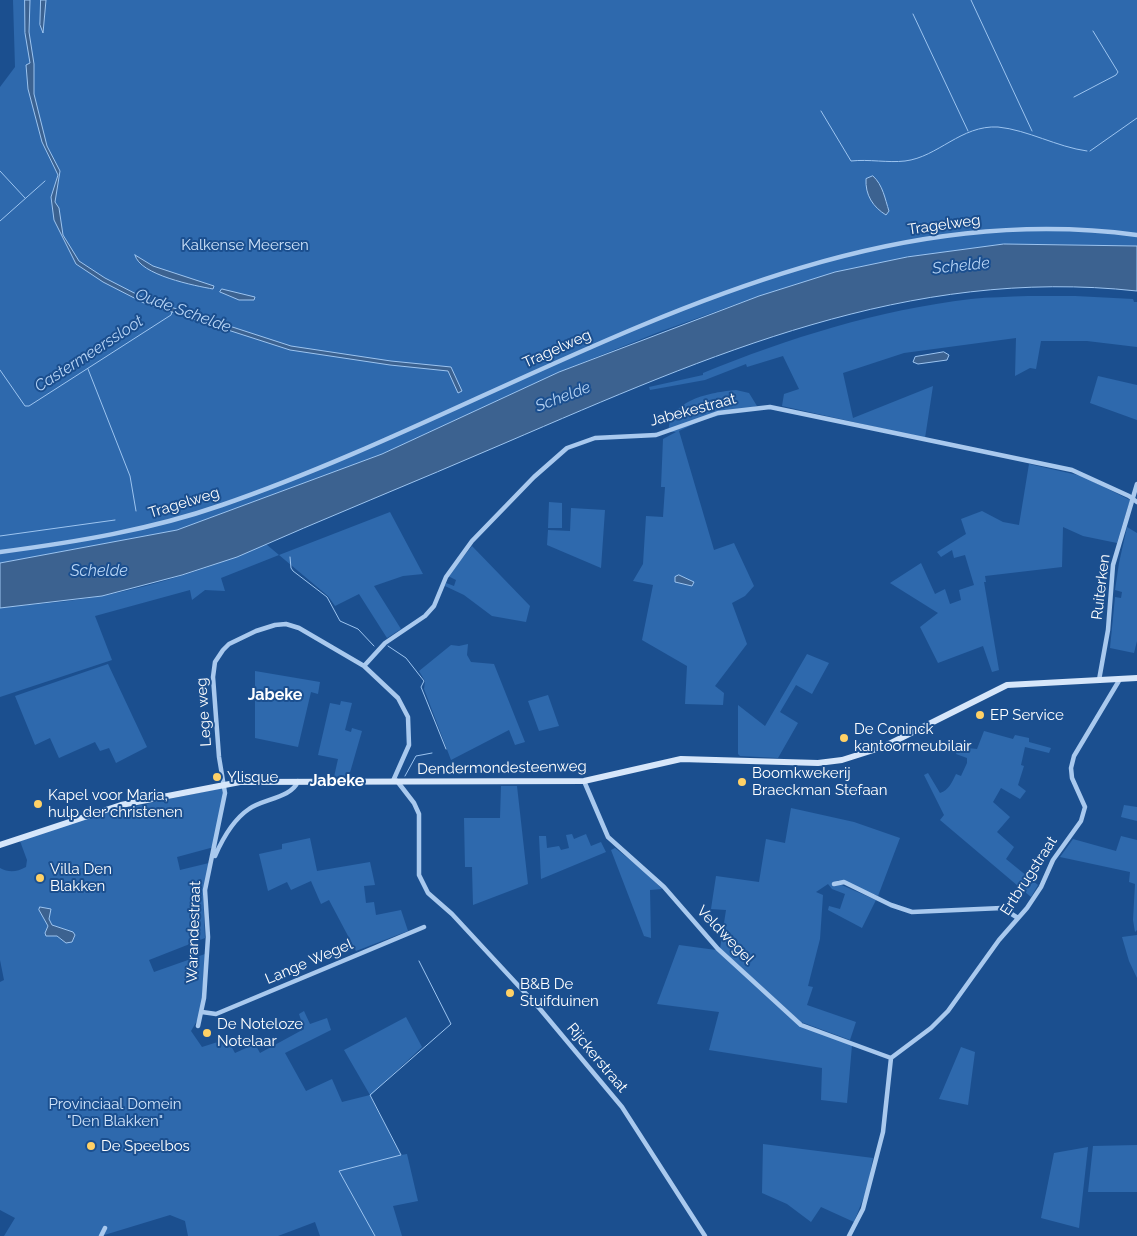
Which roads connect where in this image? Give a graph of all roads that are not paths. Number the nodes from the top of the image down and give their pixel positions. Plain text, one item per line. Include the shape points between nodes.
1 (1137, 235) edge
2 (1137, 484) edge
3 (1132, 499) junction
4 (1137, 502) edge
5 (0, 552) edge
6 (364, 666) junction
7 (1137, 678) edge
8 (1120, 679) junction
9 (1099, 680) junction
10 (298, 781) junction
11 (395, 781) junction
12 (584, 781) junction
13 (222, 784) junction
14 (0, 845) edge
15 (210, 869) junction
16 (834, 884) dead end
17 (1018, 918) junction
18 (424, 927) dead end
19 (202, 1012) junction
20 (198, 1026) dead end
21 (891, 1058) junction
22 (105, 1228) dead end
23 (101, 1236) edge
24 (705, 1236) edge
25 (848, 1236) edge

1 - 5 street, Tragelweg via 1064,228 983,232 886,246 794,269 646,323 377,444 225,504 135,531
2 - 3 street, Ruiterken
3 - 4 street, Jabekestraat
3 - 6 street, Jabekestraat via 1072,470 770,407 718,413 664,434 595,438 567,448 521,489 467,548 446,577 434,606 425,616 385,643
3 - 9 street, Ruiterken via 1113,566 1108,630
6 - 11 street via 398,698 408,717 409,745
6 - 13 street, Lege weg via 299,628 286,624 264,627 229,644 213,670
7 - 8 main road, Dendermondesteenweg
8 - 9 main road, Dendermondesteenweg
8 - 17 street, Ertbrugstraat via 1074,756 1072,778 1085,806 1081,821
9 - 12 main road, Dendermondesteenweg via 1007,685 883,747 842,760 818,763 681,759
10 - 11 main road, Dendermondesteenweg
10 - 13 main road, Dendermondesteenweg
10 - 15 street, Warandestraat via 290,792 248,809 219,847
11 - 12 main road, Dendermondesteenweg
11 - 24 street, Rijckerstraat via 419,814 419,875 428,893 452,914 540,1009 622,1107
12 - 21 street, Veldwegel via 608,837 664,887 718,949 801,1025
13 - 14 main road, Dendermondesteenweg via 101,810
13 - 15 street, Warandestraat via 225,792
15 - 19 street, Warandestraat via 205,890 208,937
16 - 17 street via 844,882 912,912 1002,908
17 - 21 street, Ertbrugstraat via 948,1011
18 - 19 street, Lange Wegel via 216,1014
19 - 20 street, Warandestraat
21 - 25 street via 883,1132 863,1209
22 - 23 street

